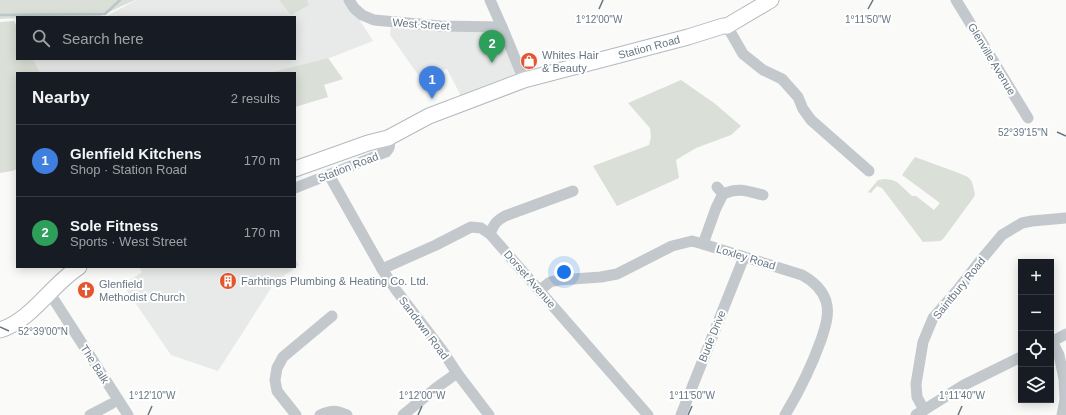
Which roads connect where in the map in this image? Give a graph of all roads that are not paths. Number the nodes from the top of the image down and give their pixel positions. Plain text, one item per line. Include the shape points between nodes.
1 (349, 0) edge
2 (490, 0) edge
3 (771, 0) edge
4 (956, 0) edge
5 (727, 26) junction
6 (502, 27) junction
7 (524, 80) junction
8 (1028, 118) dead end
9 (388, 138) junction
10 (296, 169) edge
11 (869, 171) dead end
12 (329, 175) junction
13 (296, 188) edge
14 (573, 191) dead end
15 (763, 195) dead end
16 (1066, 218) edge
17 (490, 234) junction
18 (703, 244) junction
19 (744, 257) junction
20 (77, 268) edge
21 (382, 270) junction
22 (540, 290) junction
23 (50, 292) junction
24 (332, 316) dead end
25 (0, 330) edge
26 (1066, 334) edge
27 (1054, 340) edge
28 (1054, 346) edge
29 (1018, 358) edge
30 (457, 373) junction
31 (111, 404) dead end
32 (920, 412) edge
33 (90, 415) edge
34 (128, 415) edge
35 (296, 415) edge
36 (320, 415) edge
37 (347, 415) edge
38 (403, 415) edge
39 (489, 415) edge
40 (648, 415) edge
41 (681, 415) edge
42 (785, 415) edge
43 (1062, 415) edge

1 - 6 street, West Street via 362,15 374,20 441,26
2 - 6 street
3 - 5 street, Station Road
4 - 8 street, Glenville Avenue
5 - 7 street, Station Road
5 - 11 street via 744,54 762,70 782,79 798,97 811,120
6 - 7 street
7 - 9 street, Station Road via 430,116
9 - 10 street, Station Road
9 - 12 street, Station Road via 390,149 386,152
12 - 13 street, Station Road
12 - 21 street, Sandown Road
14 - 17 street via 501,218
15 - 18 street via 742,189 720,191
16 - 32 street, Saintbury Road via 1022,223 1002,235 933,318 923,342 916,384
17 - 21 street, Dorset Avenue via 481,228 471,227
17 - 22 street, Dorset Avenue
18 - 19 street, Loxley Road
18 - 22 street, Loxley Road via 692,241 672,246 617,274 559,280 550,282
19 - 41 street, Bude Drive
19 - 42 street, Loxley Road via 810,279 821,290 826,302 828,314 814,360
20 - 23 street
21 - 30 street, Sandown Road
22 - 40 street, Dorset Avenue
23 - 25 street via 33,309
23 - 34 street, The Balk
24 - 35 street via 283,357 278,368 275,380 277,391
26 - 27 street
28 - 43 street via 1059,355 1064,379 1065,400
29 - 32 street via 964,385
30 - 38 street
30 - 39 street, Sandown Road
31 - 33 street
36 - 37 street via 330,411 340,411

